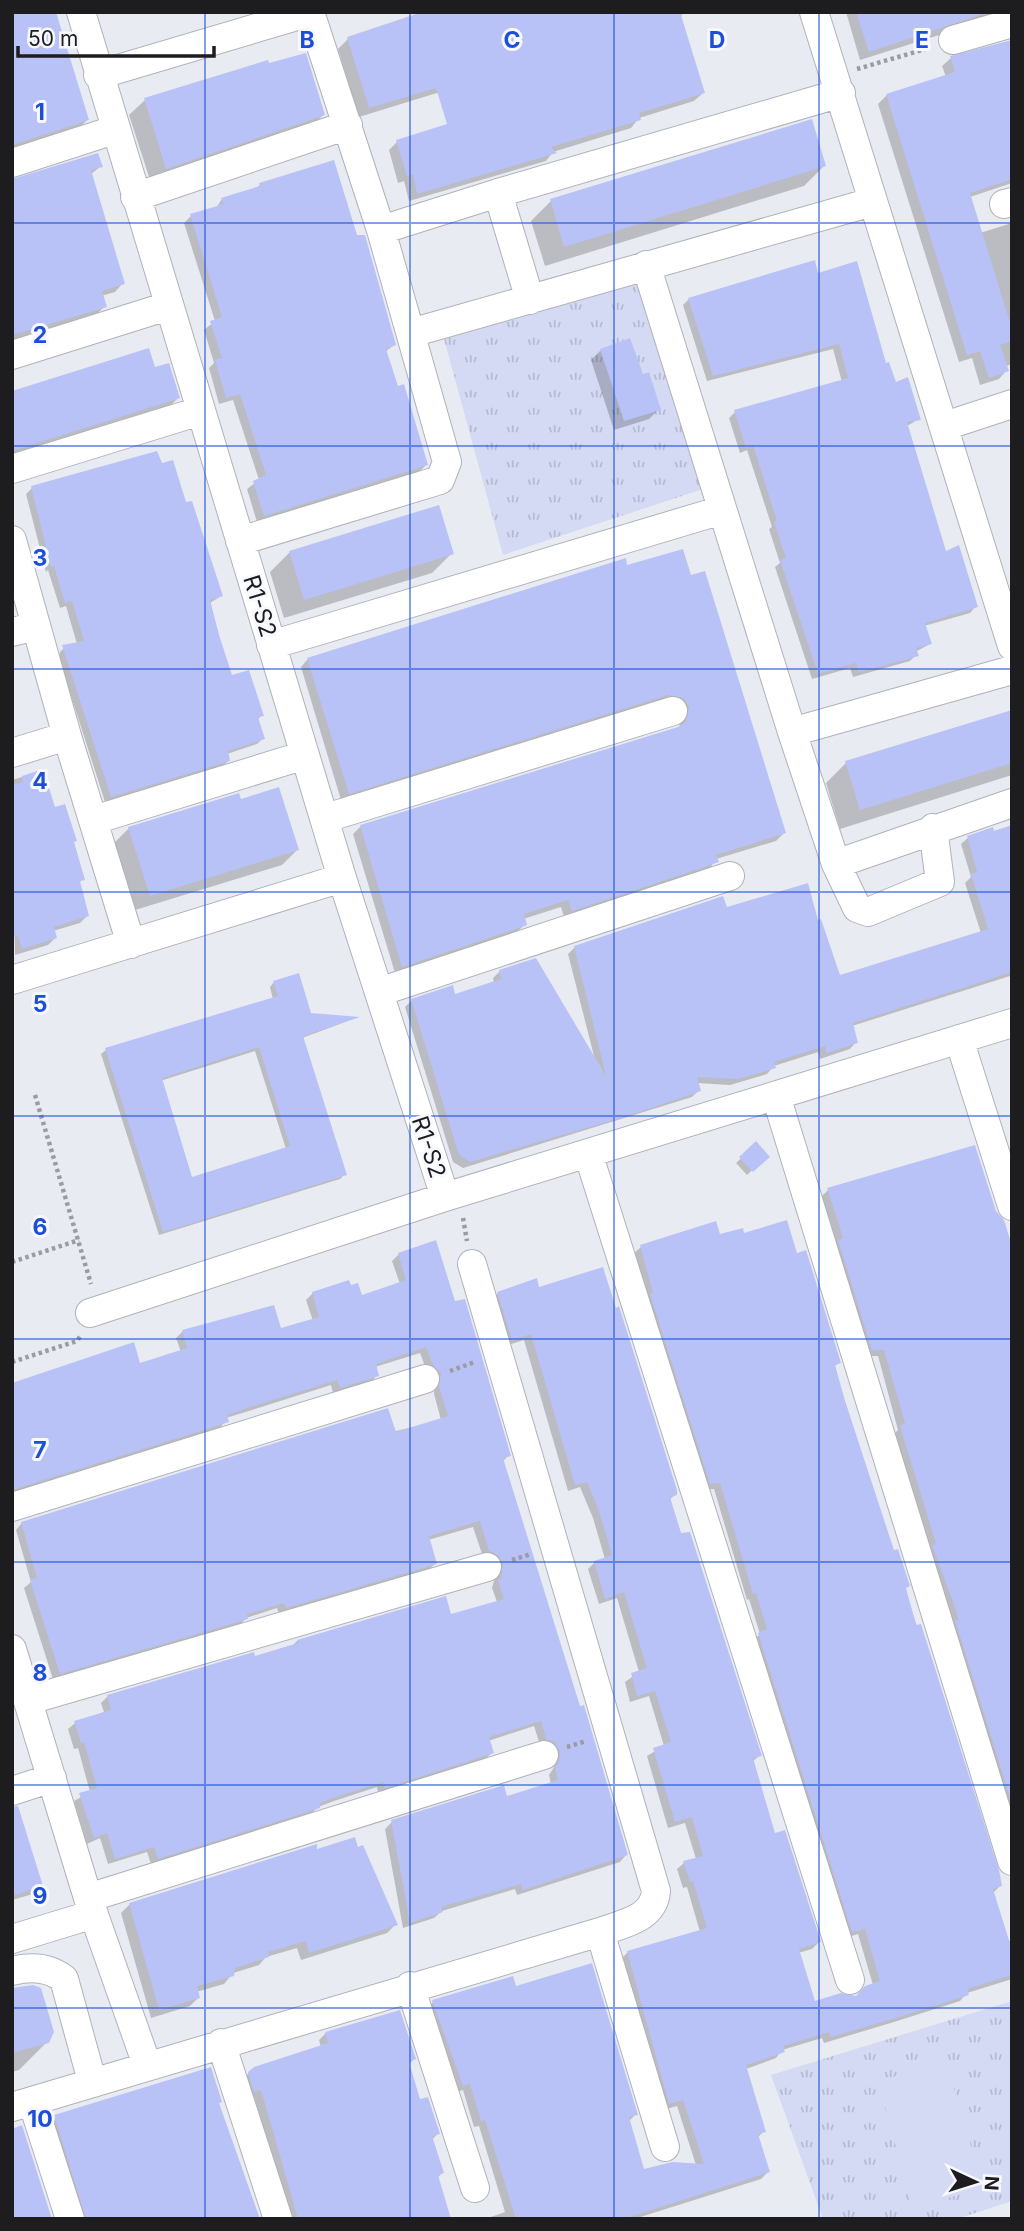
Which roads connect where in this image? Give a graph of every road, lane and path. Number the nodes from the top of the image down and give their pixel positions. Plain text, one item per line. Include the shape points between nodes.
1 (81, 12) edge
2 (310, 12) edge
3 (814, 12) edge
4 (1012, 23) edge
5 (953, 40) joint
6 (98, 75) junction
7 (839, 84) junction
8 (348, 125) junction
9 (114, 130) junction
10 (12, 163) edge
11 (498, 193) junction
12 (135, 197) junction
13 (872, 202) junction
14 (381, 230) junction
15 (646, 265) junction
16 (530, 300) junction
17 (168, 306) junction
18 (411, 332) junction
19 (12, 355) edge
20 (1012, 404) edge
21 (200, 411) junction
22 (945, 426) junction
23 (12, 470) edge
24 (722, 510) junction
25 (12, 540) edge
26 (240, 541) junction
27 (24, 629) edge
28 (271, 645) junction
29 (1012, 646) edge
30 (1012, 670) edge
31 (673, 710) dead end
32 (792, 732) junction
33 (67, 736) junction
34 (12, 753) edge
35 (305, 755) junction
36 (1012, 803) edge
37 (326, 818) junction
38 (94, 820) junction
39 (933, 828) junction
40 (836, 864) junction
41 (730, 876) dead end
42 (342, 878) junction
43 (131, 944) junction
44 (12, 979) edge
45 (379, 992) junction
46 (1012, 1023) edge
47 (960, 1039) junction
48 (35, 1095) dead end
49 (776, 1096) junction
50 (588, 1153) junction
51 (451, 1195) junction
52 (1012, 1206) edge
53 (79, 1240) junction
54 (12, 1262) edge
55 (472, 1264) joint
56 (90, 1313) junction
57 (499, 1354) junction
58 (12, 1362) edge
59 (425, 1379) joint
60 (12, 1507) edge
61 (555, 1547) junction
62 (487, 1567) joint
63 (12, 1649) edge
64 (29, 1700) junction
65 (610, 1733) junction
66 (544, 1755) joint
67 (52, 1778) junction
68 (12, 1791) edge
69 (1012, 1861) edge
70 (91, 1906) junction
71 (600, 1932) junction
72 (12, 1938) edge
73 (12, 1971) edge
74 (850, 1980) dead end
75 (410, 1986) junction
76 (220, 2043) junction
77 (147, 2064) junction
78 (92, 2081) junction
79 (22, 2104) edge
80 (665, 2147) dead end
81 (475, 2188) dead end
82 (70, 2219) edge
83 (278, 2219) edge

1 - 6 street, R1-S2
2 - 6 street
2 - 8 street
3 - 7 street
4 - 5 street
5 - 7 path
6 - 9 street, R1-S2
7 - 11 street
7 - 13 street
8 - 12 street
8 - 14 street
9 - 10 street
9 - 12 street, R1-S2
11 - 14 street
11 - 16 street
12 - 17 street, R1-S2
13 - 15 street
13 - 22 street
14 - 18 street
15 - 16 street
15 - 24 street
16 - 18 street
17 - 19 street
17 - 21 street, R1-S2
18 - 26 street via 447,462 440,480
20 - 22 street
21 - 23 street
21 - 26 street, R1-S2
22 - 29 street
24 - 28 street
24 - 32 street
25 - 27 street
26 - 28 street, R1-S2
27 - 33 street
28 - 35 street, R1-S2
30 - 32 street
31 - 37 street
32 - 40 street
33 - 34 street
33 - 38 street
35 - 37 street, R1-S2
35 - 38 street
36 - 39 street
37 - 42 street, R1-S2
38 - 43 street
39 - 40 street
39 - 40 street via 940,882 868,912 857,908
41 - 45 street
42 - 43 street
42 - 45 street, R1-S2
43 - 44 street
45 - 51 street, R1-S2
46 - 47 street
47 - 49 street
47 - 52 street
48 - 53 path
49 - 50 street
49 - 69 street
50 - 51 street
50 - 74 street
51 - 55 path
51 - 56 street
53 - 54 path
53 - 56 path via 92,1291
55 - 57 street
56 - 58 path via 77,1341
57 - 59 path
57 - 61 street
59 - 60 street
61 - 62 path
61 - 65 street
62 - 64 street
63 - 64 street
64 - 67 street
65 - 66 path
65 - 71 street via 656,1892 645,1915
66 - 70 street
67 - 68 street
67 - 70 street
70 - 72 street
70 - 77 street
71 - 75 street
71 - 80 street
73 - 78 street via 38,1968 64,1979
75 - 76 street
75 - 81 street
76 - 77 street
76 - 83 street
77 - 78 street
78 - 79 street
79 - 82 street

